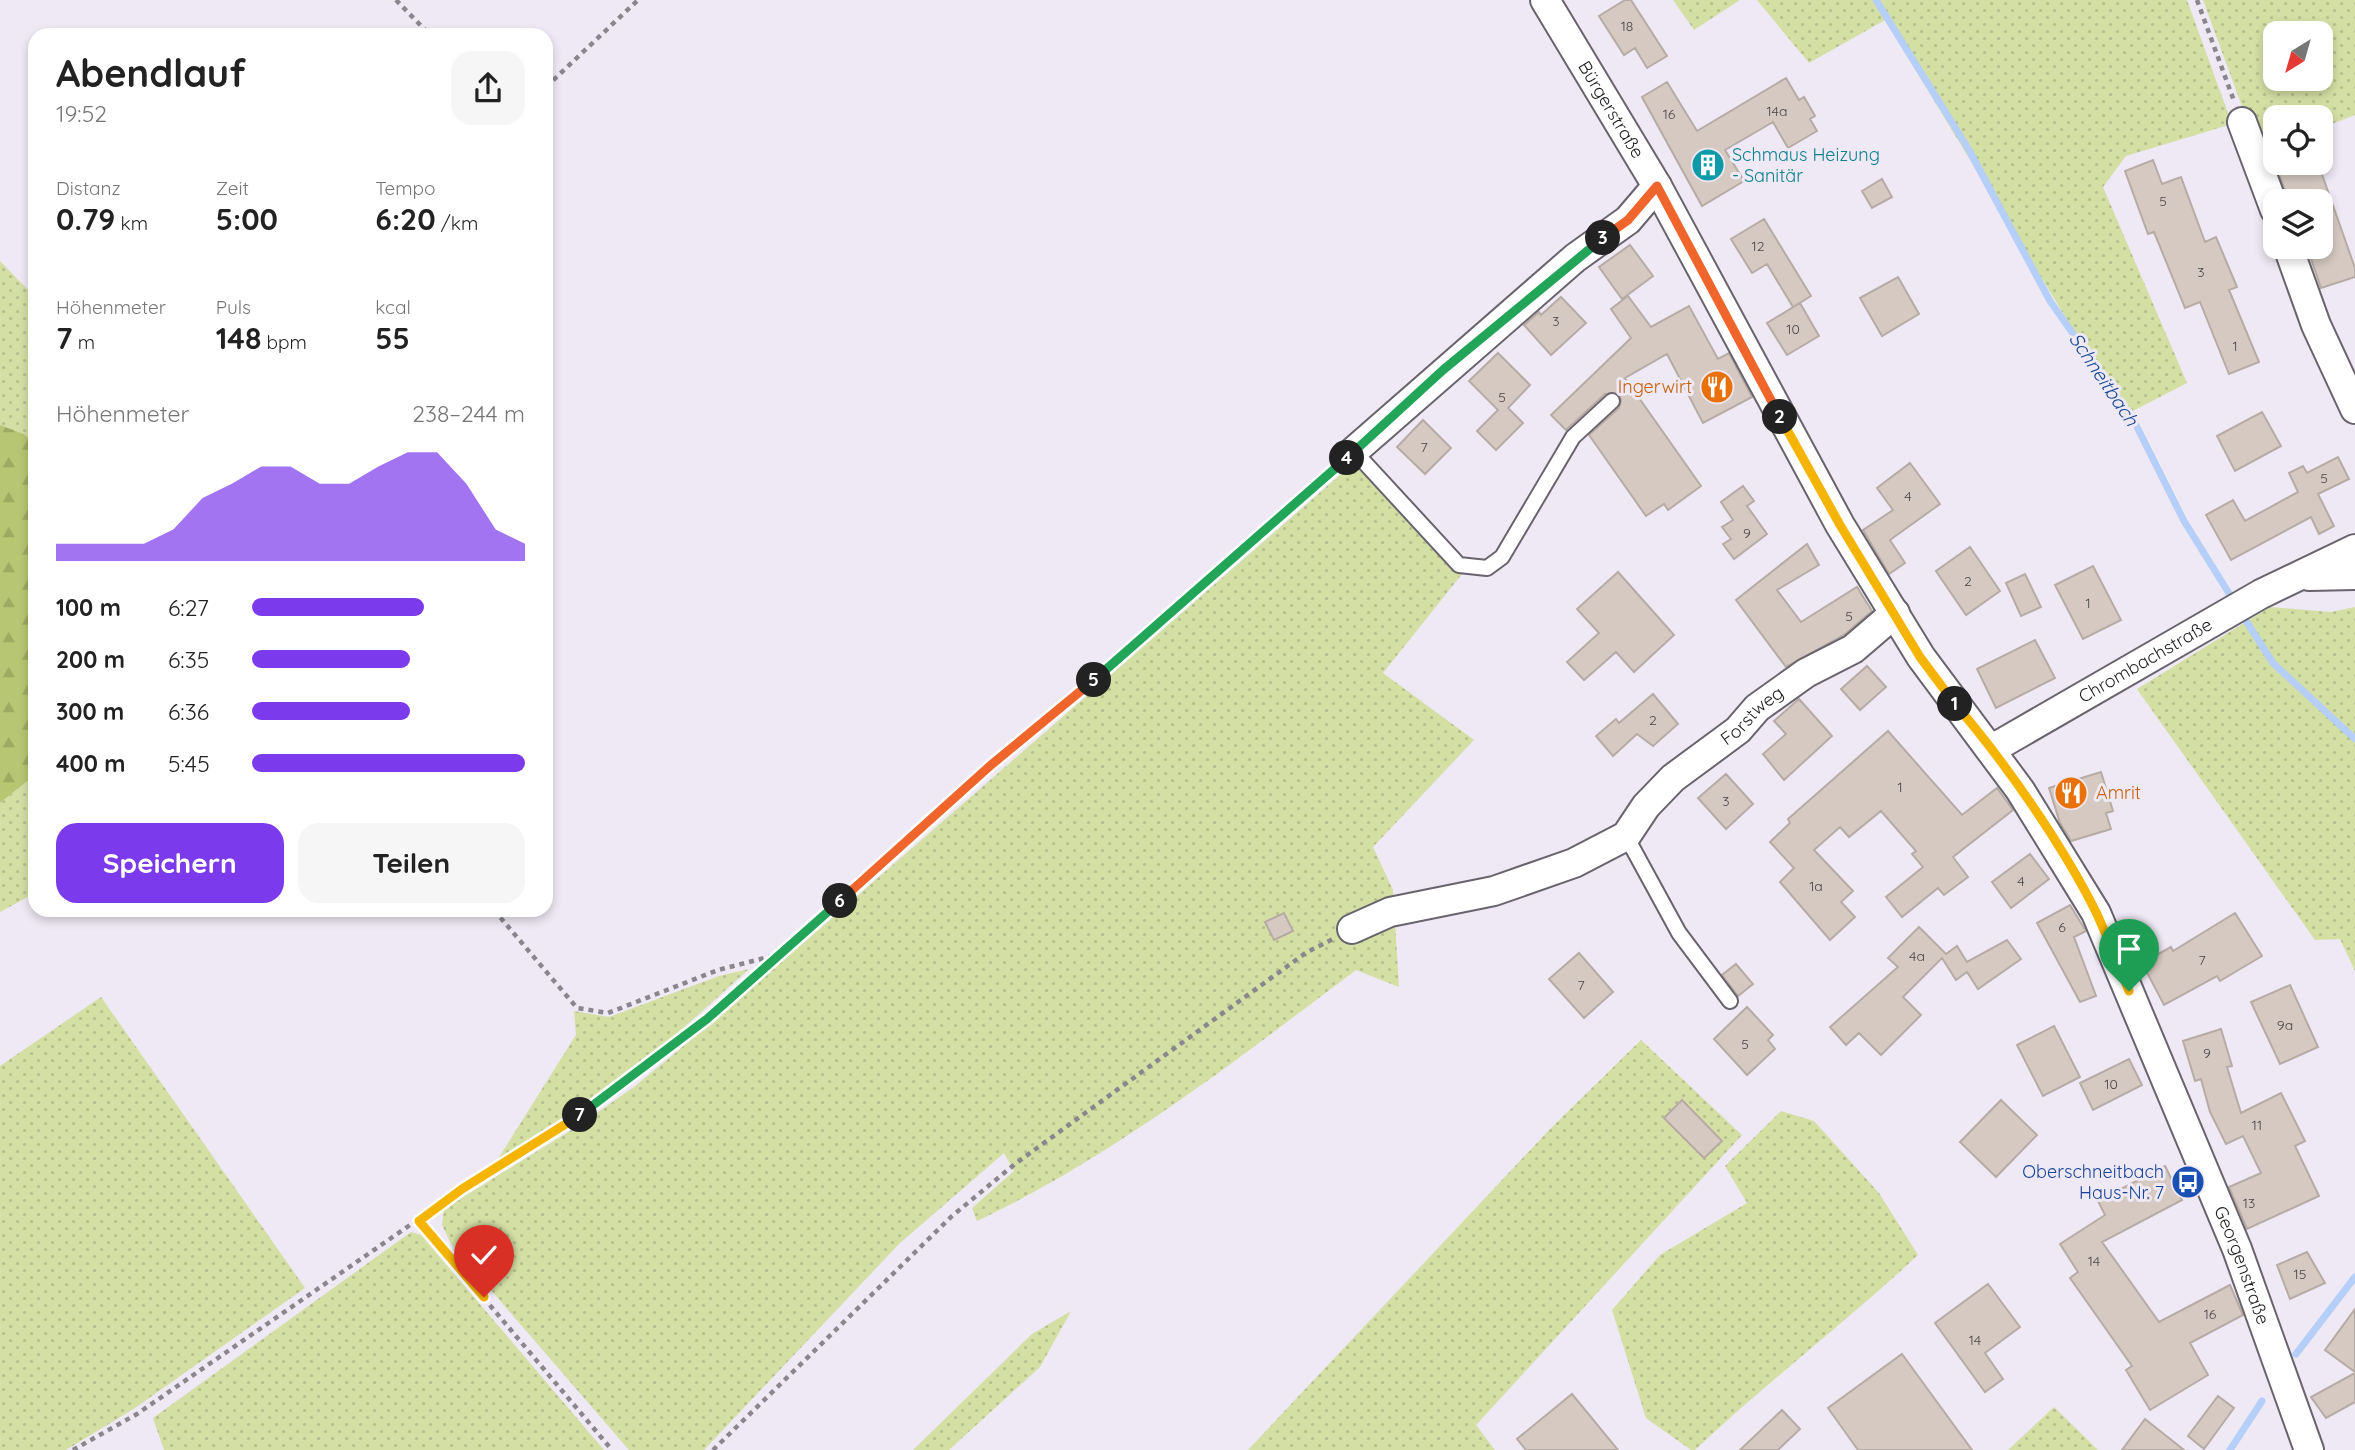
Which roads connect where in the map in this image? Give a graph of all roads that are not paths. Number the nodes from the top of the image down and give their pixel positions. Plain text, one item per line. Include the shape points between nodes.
1 (1548, 5) edge
2 (2242, 122) road end
3 (1657, 186) junction
4 (2267, 189) edge
5 (2292, 259) edge
6 (1612, 401) dead end
7 (2355, 408) edge
8 (1354, 452) joint
9 (2355, 549) edge
10 (2355, 575) edge
11 (2301, 576) junction
12 (1895, 613) junction
13 (1992, 749) junction
14 (1626, 836) junction
15 (1352, 929) road end
16 (1730, 1001) dead end
17 (2309, 1450) edge

1 - 3 street, Bürgerstraße
2 - 4 street
3 - 8 street via 1628,220 1575,258
3 - 12 street, Bürgerstraße via 1799,452
5 - 7 street
6 - 8 lane via 1573,437 1502,557 1487,568 1459,565
9 - 11 street, Chrombachstraße
10 - 11 street, Chrombachstraße
11 - 13 street, Chrombachstraße via 2261,594
12 - 13 street, Bürgerstraße via 1944,691
12 - 14 street, Forstweg via 1853,649 1806,673 1756,708 1738,730 1673,778
13 - 17 street, Georgenstraße via 2096,913 2237,1249
14 - 15 street, Forstweg via 1574,863 1494,891 1390,912
14 - 16 lane via 1679,933

